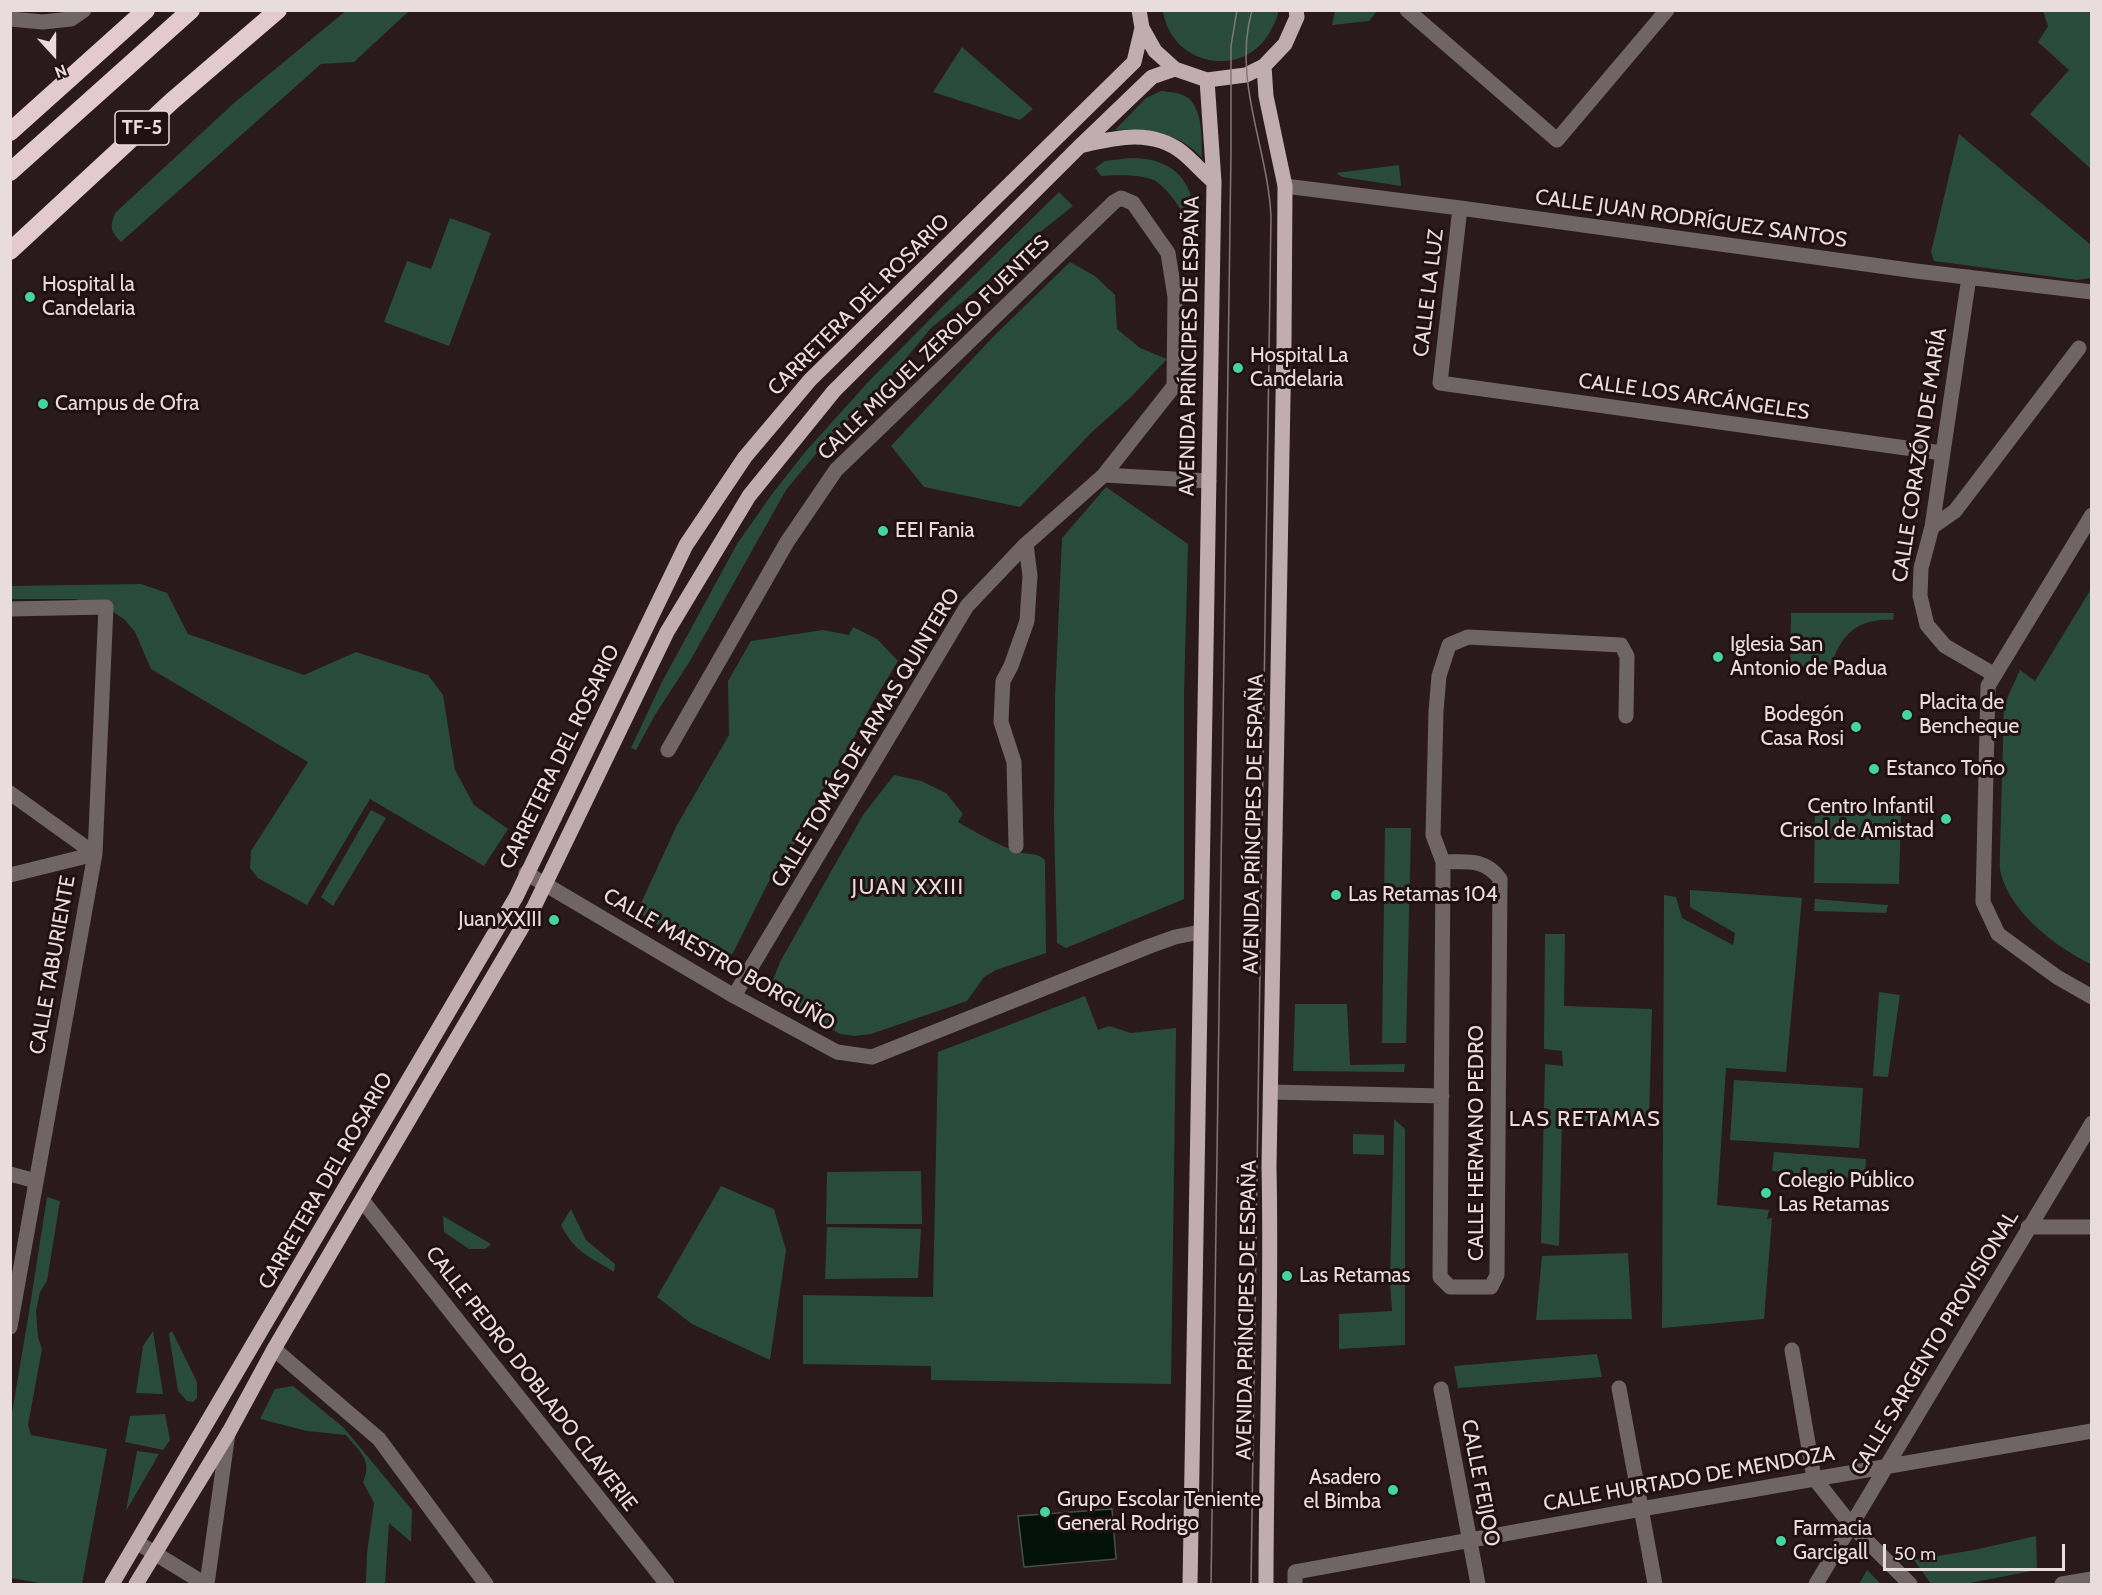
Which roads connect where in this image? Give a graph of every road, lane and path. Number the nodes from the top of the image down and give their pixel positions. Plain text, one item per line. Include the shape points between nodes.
1 (84, 10) edge
2 (146, 10) edge
3 (191, 10) edge
4 (278, 10) edge
5 (1139, 10) edge
6 (1296, 10) edge
7 (1407, 10) edge
8 (1667, 10) edge
9 (10, 19) edge
10 (1142, 28) junction
11 (1264, 66) junction
12 (1175, 69) junction
13 (1207, 80) junction
14 (10, 132) edge
15 (1080, 146) junction
16 (10, 172) edge
17 (1214, 183) junction
18 (1285, 186) junction
19 (1460, 208) junction
20 (10, 251) edge
21 (1969, 277) junction
22 (2091, 292) edge
23 (2079, 348) dead end
24 (1440, 384) joint
25 (1174, 386) joint
26 (1942, 453) junction
27 (1104, 475) junction
28 (1209, 481) junction
29 (2091, 515) edge
30 (1932, 527) junction
31 (1026, 544) junction
32 (10, 609) edge
33 (1995, 675) junction
34 (1626, 716) dead end
35 (668, 750) dead end
36 (10, 793) edge
37 (1016, 846) dead end
38 (95, 854) junction
39 (1443, 862) junction
40 (526, 873) junction
41 (10, 874) edge
42 (545, 884) junction
43 (1200, 932) junction
44 (734, 996) junction
45 (2091, 997) edge
46 (1271, 1092) junction
47 (1442, 1096) junction
48 (2091, 1123) edge
49 (10, 1173) edge
50 (36, 1181) junction
51 (362, 1200) junction
52 (2028, 1227) junction
53 (2091, 1227) edge
54 (10, 1327) edge
55 (274, 1349) junction
56 (1792, 1350) dead end
57 (1619, 1388) dead end
58 (1441, 1389) dead end
59 (2091, 1431) edge
60 (229, 1432) junction
61 (1886, 1465) junction
62 (1814, 1478) junction
63 (1641, 1509) junction
64 (1852, 1526) junction
65 (1470, 1540) junction
66 (138, 1543) junction
67 (154, 1554) junction
68 (1295, 1578) edge
69 (2091, 1580) edge
70 (112, 1584) edge
71 (136, 1584) edge
72 (206, 1584) edge
73 (486, 1584) edge
74 (667, 1584) edge
75 (1190, 1584) edge
76 (1266, 1584) edge
77 (1478, 1584) edge
78 (1655, 1584) edge
79 (1816, 1584) edge
80 (1910, 1584) edge
81 (2062, 1584) edge

1 - 9 street via 71,19
2 - 14 highway
3 - 16 highway, TF-5
4 - 20 highway, TF-5 via 172,101
5 - 10 main road
6 - 11 main road via 1285,44
7 - 8 street via 1557,140
10 - 12 main road via 1155,51
10 - 40 main road, CARRETERA DEL ROSARIO via 1134,62 810,380 746,457 686,546
11 - 13 main road via 1246,75
11 - 18 main road, AVENIDA PRÍNCIPES DE ESPAÑA via 1266,96
12 - 13 main road
12 - 15 main road, CARRETERA DEL ROSARIO via 1152,77
13 - 17 main road, AVENIDA PRÍNCIPES DE ESPAÑA
15 - 17 main road via 1123,136 1158,140 1182,152
15 - 42 main road, CARRETERA DEL ROSARIO via 834,391 749,496 667,632
17 - 28 main road, AVENIDA PRÍNCIPES DE ESPAÑA
18 - 19 street, CALLE JUAN RODRÍGUEZ SANTOS
18 - 46 main road, AVENIDA PRÍNCIPES DE ESPAÑA
19 - 21 street, CALLE JUAN RODRÍGUEZ SANTOS
19 - 24 street, CALLE LA LUZ
21 - 22 street, CALLE JUAN RODRÍGUEZ SANTOS
21 - 26 street, CALLE CORAZÓN DE MARÍA
23 - 30 street via 1955,511
24 - 26 street, CALLE LOS ARCÁNGELES
25 - 27 street, CALLE TOMÁS DE ARMAS QUINTERO
25 - 35 street, CALLE MIGUEL ZEROLO FUENTES via 1175,297 1168,253 1133,204 1121,198 836,470 788,542
26 - 30 street, CALLE CORAZÓN DE MARÍA
27 - 28 street
27 - 31 street, CALLE TOMÁS DE ARMAS QUINTERO
28 - 43 main road, AVENIDA PRÍNCIPES DE ESPAÑA
29 - 33 street
30 - 33 street, CALLE CORAZÓN DE MARÍA via 1920,586 1927,625 1945,646
31 - 37 street via 1030,576 1027,621 1003,681 1001,722 1014,762
31 - 44 street, CALLE TOMÁS DE ARMAS QUINTERO via 966,606
32 - 38 street, CALLE TABURIENTE via 106,607
33 - 45 street via 1988,686 1983,902 1998,934
34 - 39 street, CALLE HERMANO PEDRO via 1627,656 1621,645 1468,637 1449,645 1439,676 1436,711 1433,834
36 - 38 street
38 - 41 street
38 - 50 street, CALLE TABURIENTE
39 - 47 street, CALLE HERMANO PEDRO
39 - 47 street, CALLE HERMANO PEDRO via 1476,862 1494,871 1500,879 1497,1275 1491,1287 1450,1287 1440,1277
40 - 42 street, CALLE MAESTRO BORGUÑO
40 - 66 main road, CARRETERA DEL ROSARIO via 516,897
42 - 44 street, CALLE MAESTRO BORGUÑO
42 - 51 main road, CARRETERA DEL ROSARIO
43 - 44 street, CALLE MAESTRO BORGUÑO via 1150,946 872,1057 837,1052
43 - 75 main road, AVENIDA PRÍNCIPES DE ESPAÑA
46 - 47 street
46 - 76 main road, AVENIDA PRÍNCIPES DE ESPAÑA
48 - 52 street, CALLE SARGENTO PROVISIONAL
49 - 50 street
50 - 54 street, CALLE TABURIENTE
51 - 55 main road, CARRETERA DEL ROSARIO
51 - 74 street, CALLE PEDRO DOBLADO CLAVERIE
52 - 53 street
52 - 61 street, CALLE SARGENTO PROVISIONAL
55 - 60 main road, CARRETERA DEL ROSARIO
55 - 73 street via 379,1439
56 - 62 street
57 - 63 street
58 - 65 street, CALLE FEIJOO
59 - 61 street, CALLE HURTADO DE MENDOZA
60 - 67 main road, CARRETERA DEL ROSARIO
60 - 72 street
61 - 62 street, CALLE HURTADO DE MENDOZA
61 - 64 street, CALLE SARGENTO PROVISIONAL
62 - 63 street, CALLE HURTADO DE MENDOZA
62 - 64 street
63 - 65 street, CALLE HURTADO DE MENDOZA
63 - 78 street
64 - 79 street, CALLE SARGENTO PROVISIONAL
64 - 80 street
65 - 68 street, CALLE HURTADO DE MENDOZA
65 - 77 street, CALLE FEIJOO
66 - 67 street
66 - 70 main road, CARRETERA DEL ROSARIO
67 - 71 main road, CARRETERA DEL ROSARIO
67 - 72 street
69 - 81 street

